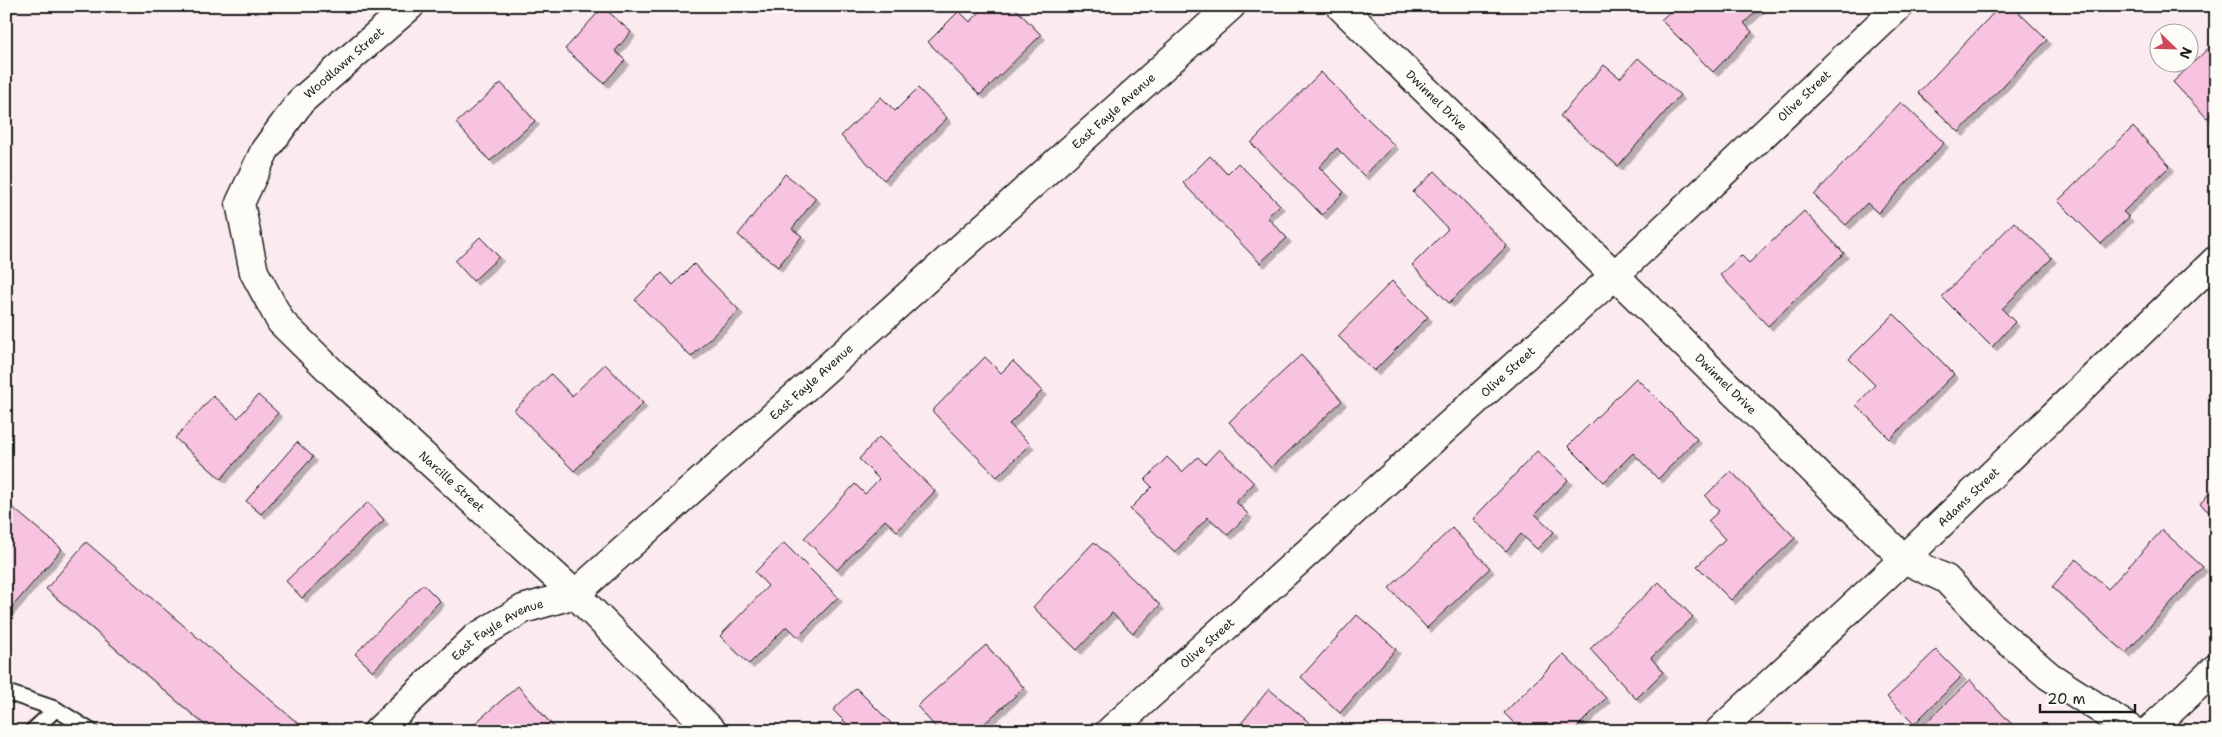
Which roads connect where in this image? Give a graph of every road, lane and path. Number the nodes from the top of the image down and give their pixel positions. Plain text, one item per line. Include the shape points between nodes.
1 (410, 6) edge
2 (1231, 6) edge
3 (1340, 6) edge
4 (1899, 6) edge
5 (240, 203) joint
6 (2216, 260) edge
7 (1614, 276) junction
8 (1904, 559) junction
9 (575, 594) junction
10 (2216, 668) edge
11 (6, 692) edge
12 (56, 709) junction
13 (32, 731) edge
14 (91, 731) edge
15 (378, 731) edge
16 (712, 731) edge
17 (1110, 731) edge
18 (1719, 731) edge
19 (2134, 731) edge
20 (2149, 731) edge

1 - 5 street, Woodlawn Street via 301,101 265,150
2 - 9 street, East Fayle Avenue
3 - 7 street, Dwinnel Drive
4 - 7 street, Olive Street
5 - 9 street, Narcille Street via 254,272 282,322 338,378
6 - 8 street, Adams Street
7 - 8 street, Dwinnel Drive
7 - 17 street, Olive Street
8 - 18 street, Adams Street
8 - 19 street, Dwinnel Drive via 1946,579 1993,628 2049,676
9 - 15 street, East Fayle Avenue via 523,609 475,638
9 - 16 street, Narcille Street
10 - 20 street
11 - 12 lane
12 - 13 lane
12 - 14 lane

